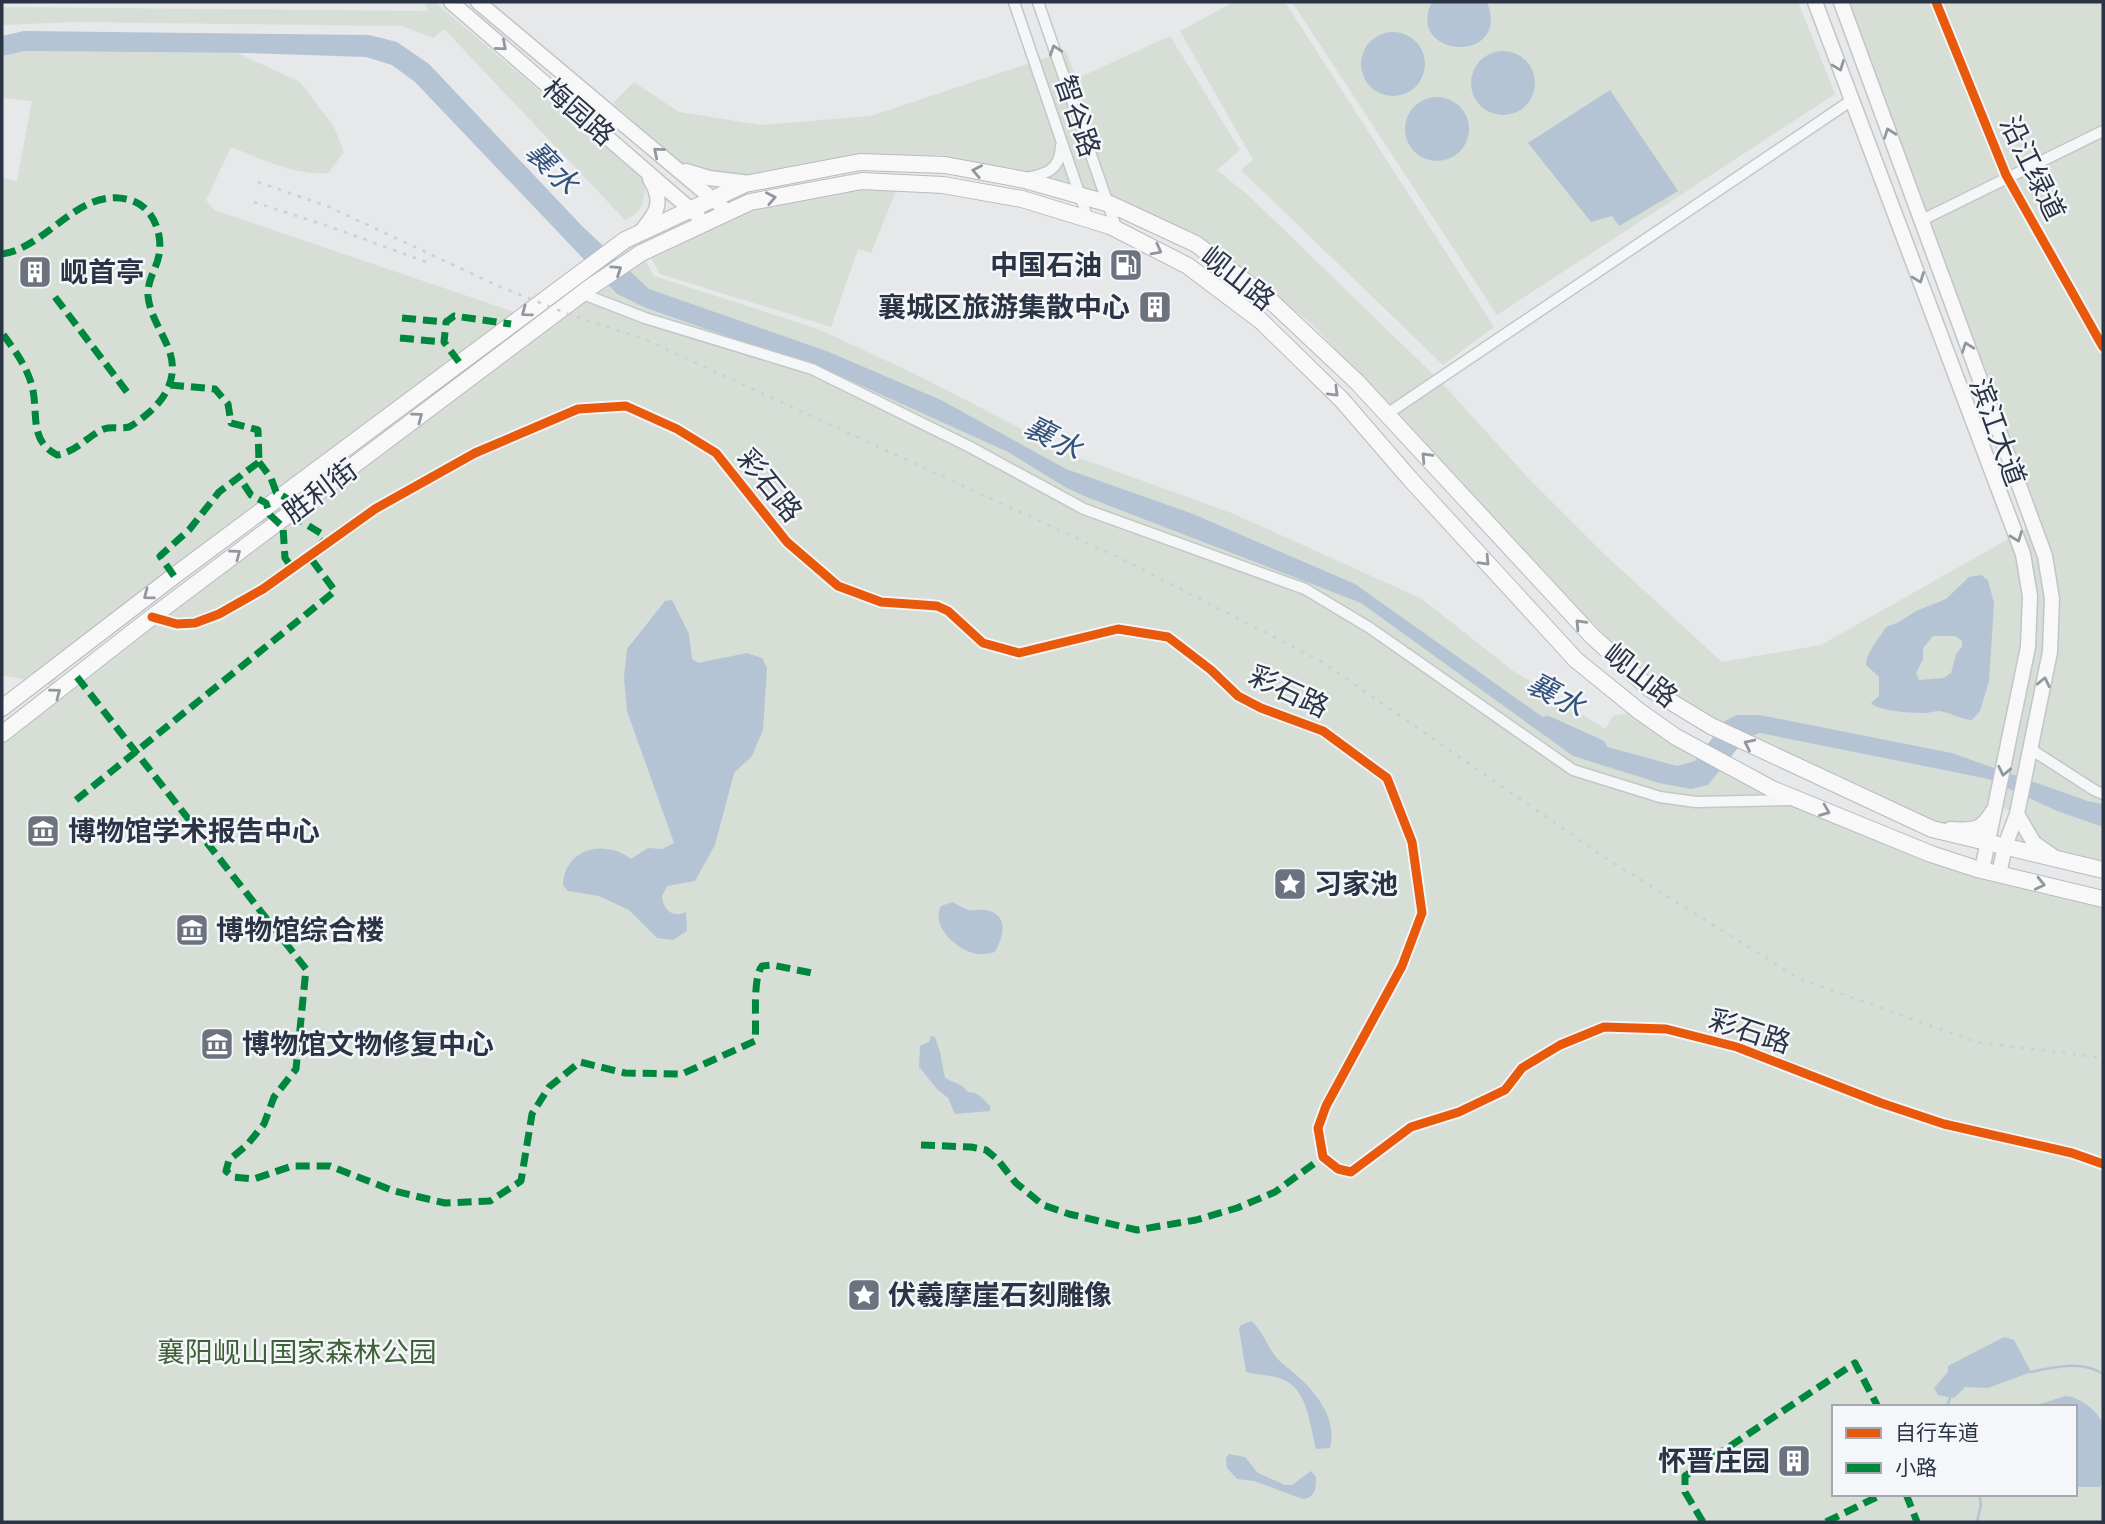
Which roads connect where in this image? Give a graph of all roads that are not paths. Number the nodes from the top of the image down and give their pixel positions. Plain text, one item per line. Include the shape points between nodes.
1 (451, 2) edge
2 (478, 2) edge
3 (1014, 2) edge
4 (1038, 2) edge
5 (1815, 2) edge
6 (1842, 2) edge
7 (1936, 2) edge
8 (1852, 100) junction
9 (2103, 131) edge
10 (1062, 140) junction
11 (677, 168) junction
12 (644, 169) junction
13 (2008, 178) junction
14 (1020, 179) junction
15 (750, 183) junction
16 (1103, 186) junction
17 (713, 198) junction
18 (1081, 198) junction
19 (1110, 204) junction
20 (691, 209) junction
21 (728, 212) junction
22 (1088, 219) junction
23 (1920, 221) junction
24 (705, 223) junction
25 (1161, 227) junction
26 (1117, 230) junction
27 (632, 237) junction
28 (641, 254) joint
29 (588, 290) junction
30 (2103, 347) edge
31 (1387, 414) junction
32 (152, 617) junction
33 (2, 708) edge
34 (2, 734) edge
35 (2029, 748) junction
36 (2103, 794) edge
37 (1798, 800) junction
38 (1996, 805) junction
39 (2017, 814) junction
40 (1932, 829) junction
41 (1997, 844) junction
42 (2055, 858) junction
43 (1982, 870) junction
44 (2103, 870) edge
45 (1999, 874) junction
46 (2103, 899) edge
47 (2103, 1164) edge

1 -> 12 main road, 梅园路
11 -> 2 main road, 梅园路
3 - 10 street, 智谷路
16 -> 4 street, 智谷路
5 -> 8 main road, 滨江大道
23 -> 6 main road, 滨江大道
7 - 13 street, 沿江绿道
8 - 31 street
8 -> 38 main road, 滨江大道 via 2023,554 2030,596 2028,647
9 - 13 street
10 - 14 street via 1060,159 1049,172
10 - 18 street, 智谷路
11 - 15 main road
11 - 17 main road, 梅园路
12 - 20 main road, 梅园路
12 - 27 main road via 658,192 658,209
13 - 23 street
13 - 30 street, 沿江绿道
14 -> 15 highway, 岘山路 via 945,165 860,162
14 - 18 highway, 岘山路
15 - 17 highway, 岘山路
16 - 19 street, 智谷路
16 - 25 street via 1119,202
17 - 20 highway, 岘山路
17 - 21 main road, 梅园路
18 - 19 highway, 岘山路
18 - 22 street, 智谷路
19 - 25 highway, 岘山路
19 - 26 street, 智谷路
20 - 24 main road, 梅园路
20 - 27 highway, 岘山路
21 -> 22 highway, 岘山路 via 750,202 862,181 943,185
21 - 24 highway, 岘山路
22 - 26 highway, 岘山路
35 -> 23 main road, 滨江大道 via 2050,652 2052,599 2045,556
24 - 28 highway, 岘山路
25 - 31 highway, 岘山路 via 1196,244 1270,301
26 -> 37 highway, 岘山路 via 1188,266 1261,321 1341,399 1576,660 1676,737
27 -> 33 highway, 胜利街
29 -> 28 highway, 胜利街
32 -> 29 highway, 胜利街
29 - 37 street via 645,318 812,369 1084,509 1305,589 1370,628 1573,770 1660,797 1696,802
40 -> 31 highway, 岘山路 via 1711,726 1650,689 1591,636
34 -> 32 highway, 胜利街
32 - 47 street, 彩石路 via 177,625 219,614 263,589 375,509 475,453 578,410 626,406 716,453 787,542 838,586 881,602 937,606 983,643 1019,653 1118,629 1168,637 1237,696 1323,731 1387,778 1412,842 1422,913 1402,966 1318,1128 1324,1157 1338,1169 1351,1172 1411,1127 1459,1112 1505,1090 1522,1068 1560,1045 1604,1027 1666,1029 1737,1047 1944,1124
35 - 36 street
35 - 39 main road, 滨江大道
37 -> 43 highway
38 - 40 main road via 1984,825 1972,830
38 - 41 main road, 滨江大道
39 - 41 main road, 滨江大道
39 - 42 main road via 2034,843
40 - 41 highway
41 - 42 highway
41 - 43 main road, 滨江大道
41 - 45 main road, 滨江大道
42 - 44 highway
43 - 45 highway
45 -> 46 highway

